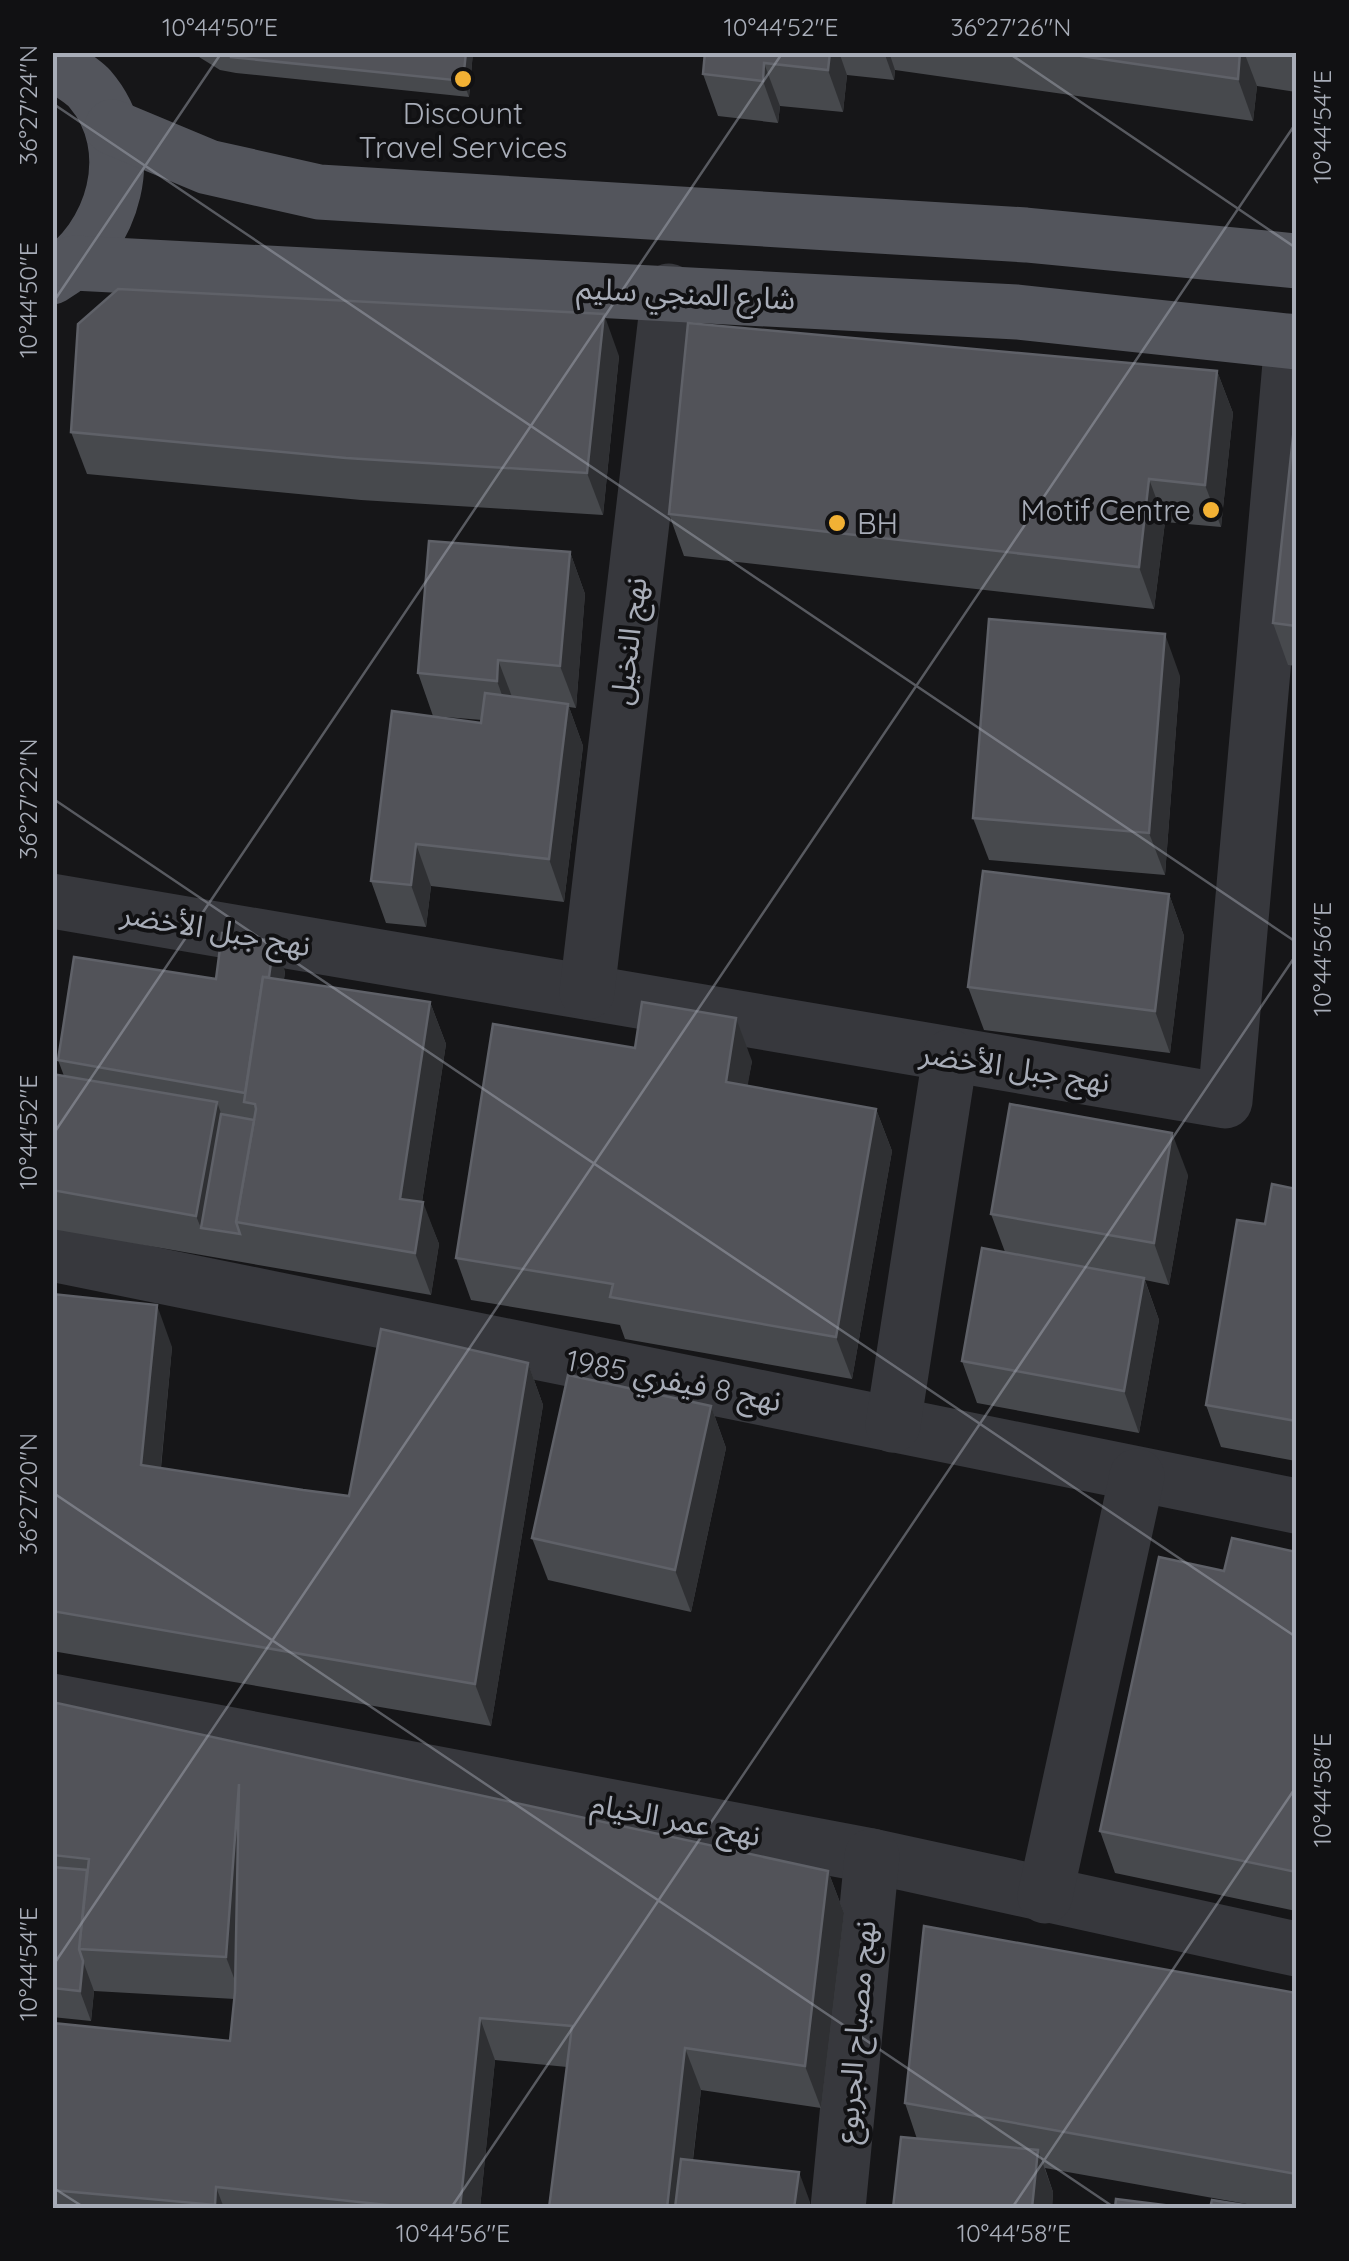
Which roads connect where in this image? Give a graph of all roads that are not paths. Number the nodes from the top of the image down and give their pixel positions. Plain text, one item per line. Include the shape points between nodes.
1 (52, 62) edge
2 (112, 128) junction
3 (1296, 262) edge
4 (63, 270) edge
5 (669, 291) junction
6 (1294, 342) edge
7 (52, 901) edge
8 (587, 992) junction
9 (950, 1057) junction
10 (52, 1254) edge
11 (893, 1424) junction
12 (1137, 1476) junction
13 (1296, 1506) edge
14 (52, 1701) edge
15 (872, 1856) junction
16 (1046, 1896) junction
17 (1296, 1949) edge
18 (838, 2208) edge

1 - 2 main road via 90,89
2 - 3 main road via 208,168 319,192 1026,235
2 - 4 main road via 118,177 104,225
4 - 5 main road, شارع المنجي سليم
5 - 6 main road, شارع المنجي سليم via 1016,312
5 - 8 street, نهج النخيل
6 - 9 street, نهج جبل الأخضر via 1225,1101
7 - 8 street, نهج جبل الأخضر
8 - 9 street, نهج جبل الأخضر
9 - 11 street
10 - 11 street, نهج 8 فيفري 1985
11 - 12 street, نهج 8 فيفري 1985
12 - 13 street, نهج 8 فيفري 1985
12 - 16 street
14 - 15 street, نهج عمر الخيام
15 - 16 street, نهج عمر الخيام
15 - 18 street, نهج مصباح الجربوع
16 - 17 street, نهج عمر الخيام

